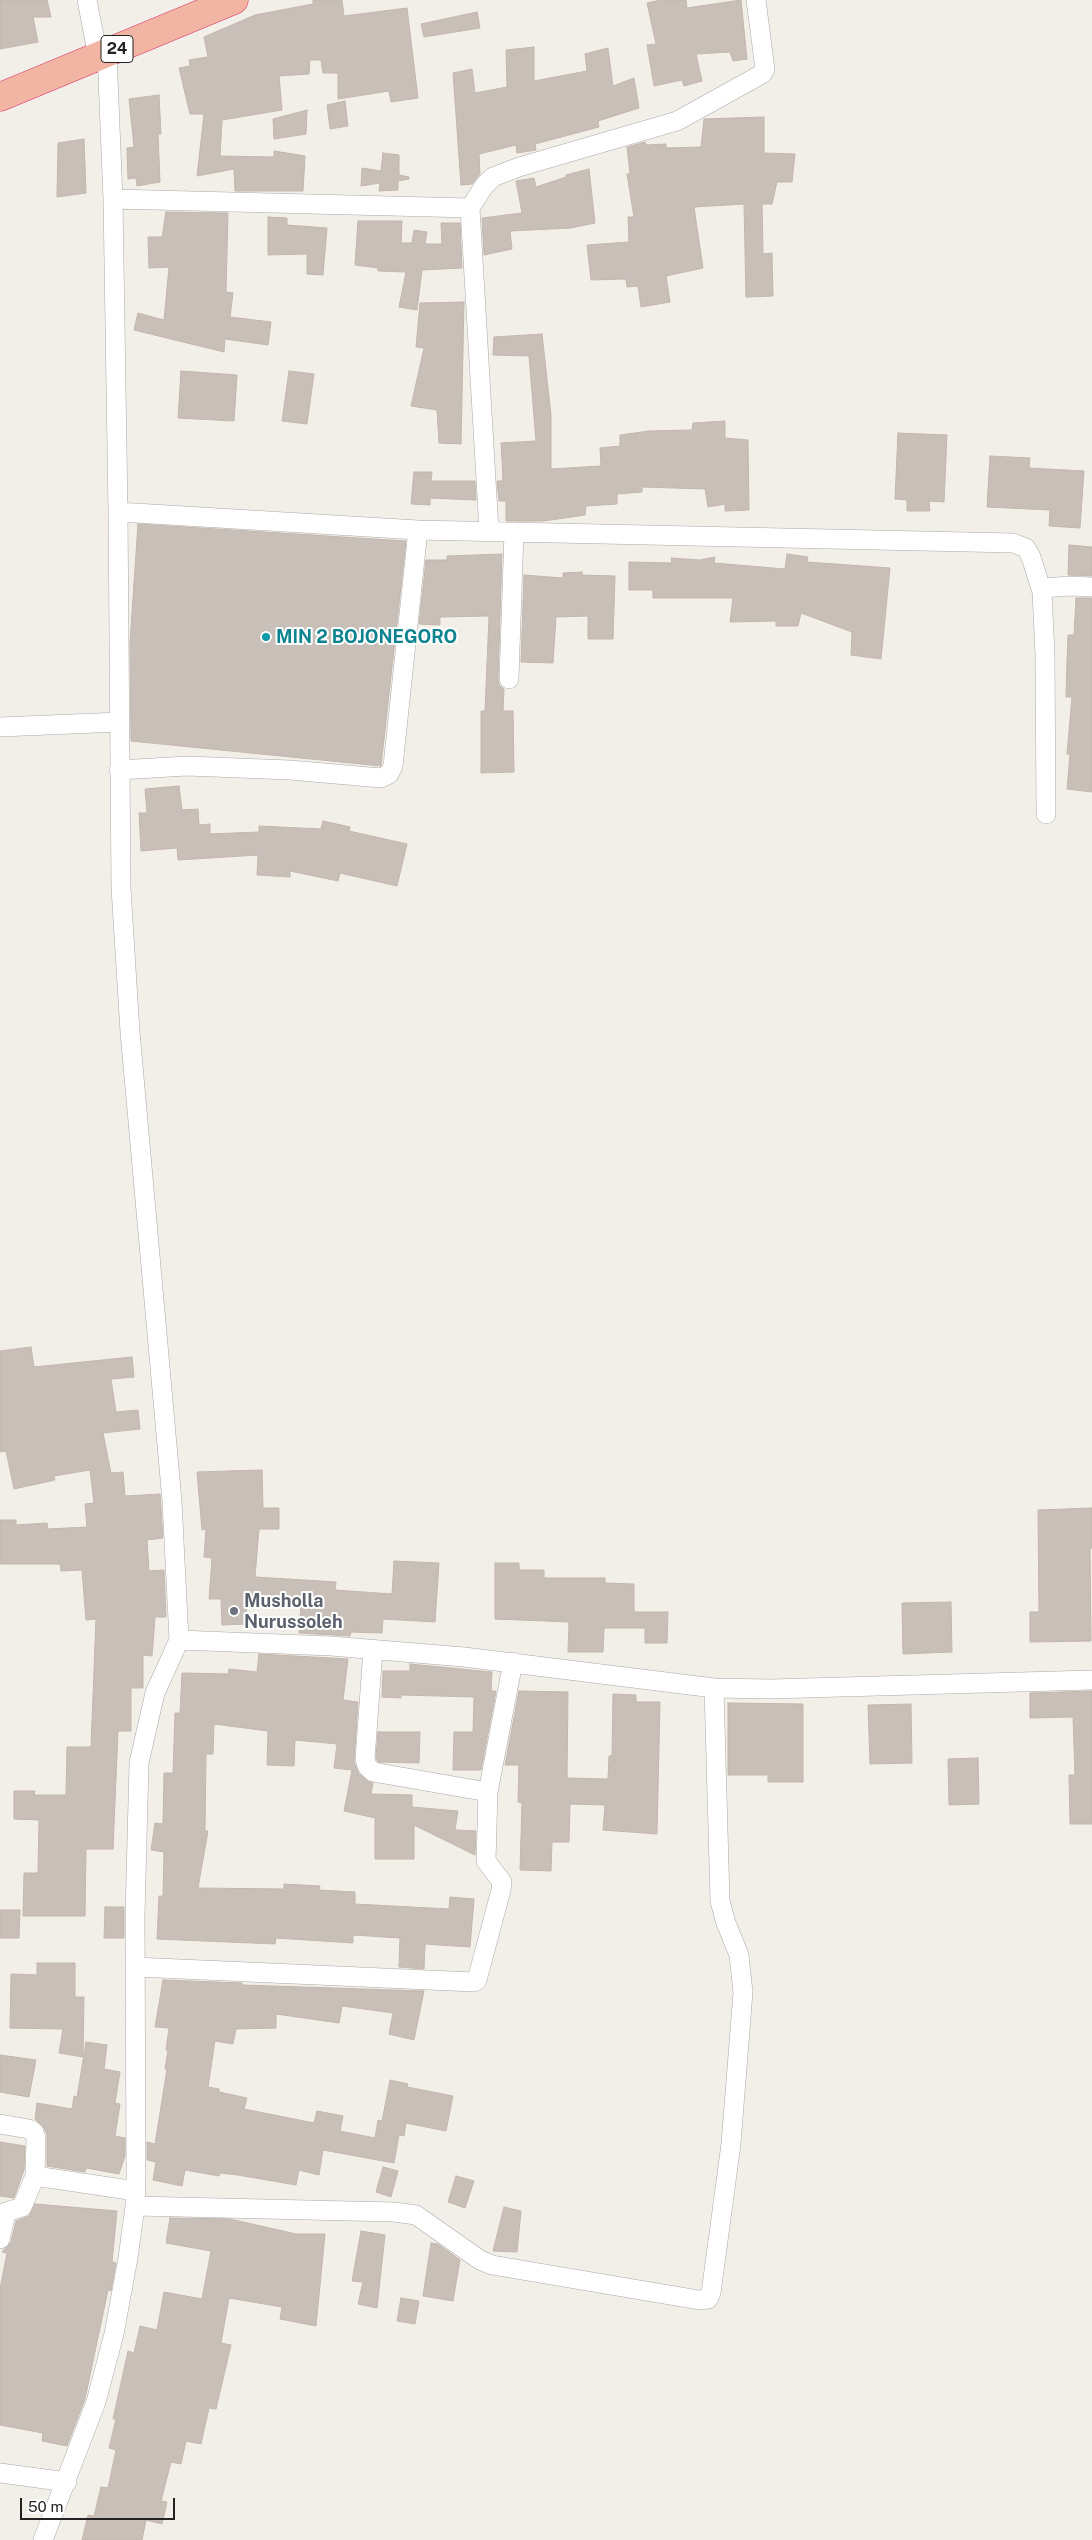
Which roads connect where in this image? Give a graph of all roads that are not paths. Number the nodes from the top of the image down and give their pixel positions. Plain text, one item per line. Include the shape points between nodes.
1 (87, 0) edge
2 (234, 0) edge
3 (756, 0) edge
4 (102, 55) junction
5 (0, 97) edge
6 (113, 199) junction
7 (470, 208) junction
8 (118, 512) junction
9 (418, 530) junction
10 (489, 531) junction
11 (514, 532) junction
12 (1092, 587) edge
13 (1042, 588) junction
14 (509, 679) dead end
15 (120, 722) junction
16 (0, 727) edge
17 (119, 770) junction
18 (1046, 814) dead end
19 (179, 1640) junction
20 (373, 1650) junction
21 (513, 1662) junction
22 (1092, 1680) edge
23 (714, 1688) junction
24 (488, 1792) junction
25 (135, 1967) junction
26 (0, 2124) edge
27 (35, 2176) junction
28 (136, 2199) junction
29 (3, 2213) edge
30 (0, 2239) edge
31 (0, 2473) edge
32 (67, 2482) junction
33 (43, 2540) edge

1 - 4 street
2 - 4 highway, 24
3 - 7 street via 765,69 762,74 676,121 493,177
4 - 5 highway, 24
4 - 6 street
6 - 7 street
6 - 8 street
7 - 10 street
8 - 9 street
8 - 15 street
9 - 10 street
9 - 17 street via 393,766 389,774 381,778 187,766
10 - 11 street
11 - 13 street via 1013,543 1026,548
11 - 14 street
12 - 13 street
13 - 18 street
15 - 16 street
15 - 17 street
17 - 19 street via 121,888 130,1032 170,1482
19 - 20 street
19 - 25 street via 155,1693 139,1763
20 - 21 street
20 - 24 street via 367,1766 374,1772
21 - 23 street
21 - 24 street
22 - 23 street
23 - 28 street via 720,1901 739,1955 743,1992 731,2144 708,2299 492,2264 480,2260 416,2215
24 - 25 street via 486,1861 502,1882 474,1982
25 - 28 street
26 - 27 street via 34,2132
27 - 28 street
27 - 29 street via 22,2207
28 - 32 street via 114,2334 96,2402
29 - 30 street
31 - 32 street
32 - 33 street

